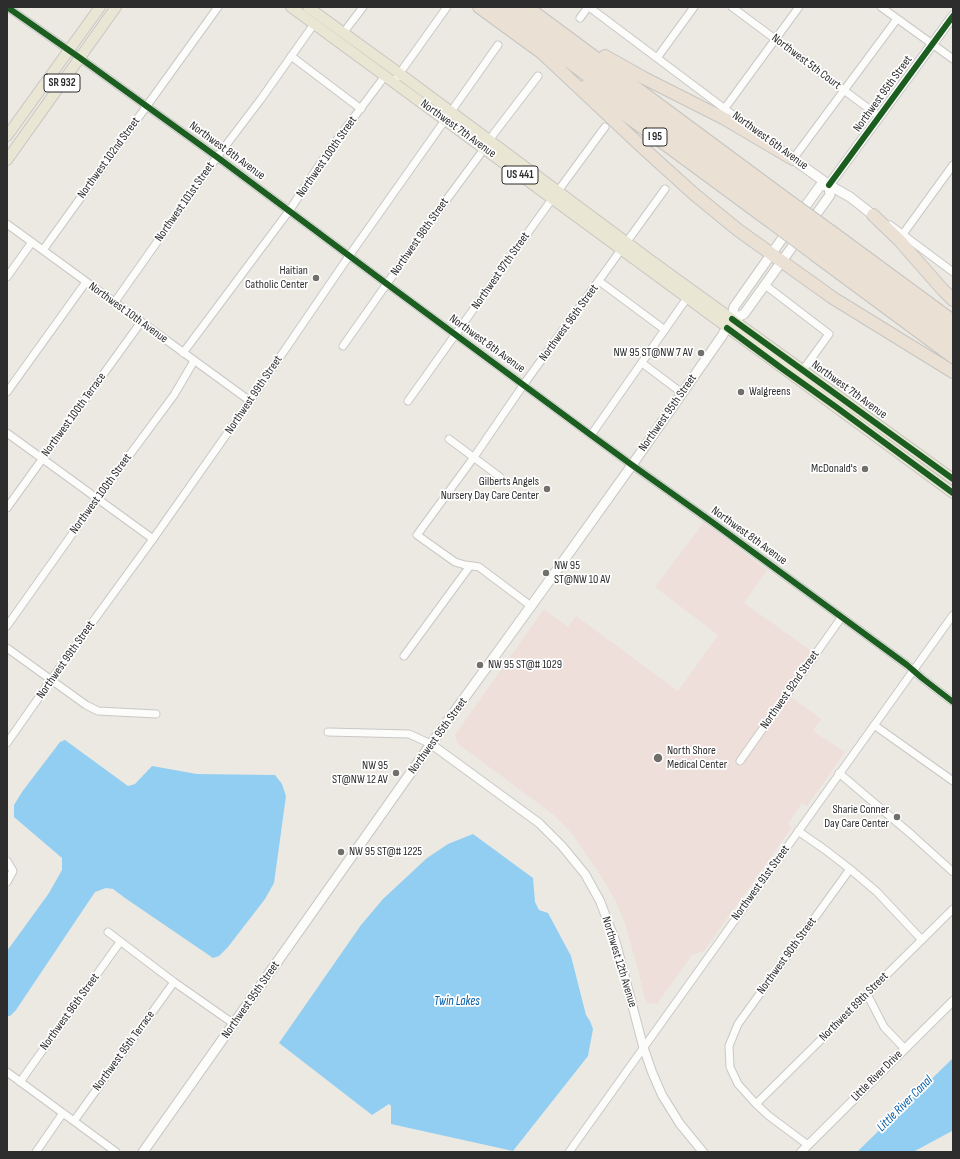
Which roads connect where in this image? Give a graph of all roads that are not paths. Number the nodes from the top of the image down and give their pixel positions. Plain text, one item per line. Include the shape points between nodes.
1 (7, 7) edge
2 (100, 7) edge
3 (116, 7) edge
4 (218, 7) edge
5 (291, 7) edge
6 (308, 7) edge
7 (363, 7) edge
8 (447, 7) edge
9 (512, 7) edge
10 (527, 7) edge
11 (588, 7) edge
12 (694, 7) edge
13 (732, 7) edge
14 (799, 7) edge
15 (881, 7) edge
16 (484, 8) edge
17 (953, 16) edge
18 (580, 18) dead end
19 (897, 19) junction
20 (314, 24) junction
21 (344, 32) junction
22 (561, 32) junction
23 (776, 39) junction
24 (932, 44) junction
25 (362, 46) junction
26 (498, 46) dead end
27 (69, 50) junction
28 (543, 54) junction
29 (291, 56) junction
30 (80, 58) junction
31 (657, 58) junction
32 (953, 60) edge
33 (400, 73) junction
34 (384, 76) junction
35 (538, 76) dead end
36 (393, 82) junction
37 (844, 90) junction
38 (146, 106) junction
39 (725, 108) junction
40 (361, 109) junction
41 (451, 112) junction
42 (880, 116) junction
43 (445, 121) junction
44 (605, 127) dead end
45 (7, 136) edge
46 (486, 144) junction
47 (217, 157) junction
48 (793, 159) junction
49 (7, 160) edge
50 (953, 165) edge
51 (829, 185) junction
52 (665, 189) dead end
53 (555, 195) junction
54 (776, 209) junction
55 (289, 211) junction
56 (873, 215) junction
57 (7, 224) edge
58 (903, 234) junction
59 (32, 242) junction
60 (824, 244) junction
61 (624, 246) junction
62 (43, 250) junction
63 (771, 254) junction
64 (349, 256) junction
65 (782, 262) junction
66 (953, 272) edge
67 (7, 276) edge
68 (599, 281) junction
69 (86, 282) junction
70 (387, 284) junction
71 (765, 285) junction
72 (687, 298) junction
73 (953, 300) edge
74 (114, 303) junction
75 (953, 321) edge
76 (141, 322) junction
77 (730, 324) junction
78 (665, 330) junction
79 (953, 333) edge
80 (456, 335) junction
81 (343, 346) dead end
82 (953, 346) edge
83 (183, 353) junction
84 (953, 357) edge
85 (194, 361) junction
86 (642, 363) junction
87 (803, 370) junction
88 (953, 372) edge
89 (524, 384) junction
90 (7, 392) edge
91 (682, 393) junction
92 (817, 393) junction
93 (250, 401) junction
94 (408, 401) dead end
95 (862, 413) junction
96 (7, 433) edge
97 (592, 434) junction
98 (877, 437) junction
99 (449, 438) dead end
100 (910, 448) junction
101 (474, 457) junction
102 (42, 459) junction
103 (632, 465) junction
104 (500, 477) dead end
105 (953, 479) edge
106 (953, 493) edge
107 (97, 499) junction
108 (7, 508) edge
109 (153, 538) junction
110 (470, 566) junction
111 (531, 606) junction
112 (953, 615) edge
113 (841, 618) junction
114 (7, 626) edge
115 (7, 648) edge
116 (404, 656) dead end
117 (913, 670) junction
118 (52, 680) junction
119 (953, 702) edge
120 (156, 714) dead end
121 (874, 725) junction
122 (328, 732) dead end
123 (7, 743) edge
124 (431, 744) junction
125 (740, 762) dead end
126 (839, 773) junction
127 (953, 781) edge
128 (798, 832) junction
129 (7, 861) edge
130 (850, 869) junction
131 (953, 872) edge
132 (7, 882) edge
133 (953, 909) edge
134 (108, 932) dead end
135 (922, 940) junction
136 (120, 942) junction
137 (174, 982) junction
138 (867, 994) junction
139 (953, 1000) edge
140 (234, 1024) junction
141 (644, 1046) junction
142 (904, 1048) junction
143 (7, 1072) edge
144 (20, 1082) junction
145 (756, 1104) junction
146 (63, 1113) junction
147 (74, 1121) junction
148 (808, 1145) junction
149 (570, 1150) edge
150 (36, 1152) edge
151 (116, 1152) edge
152 (143, 1152) edge
153 (579, 1152) edge
154 (703, 1152) edge
155 (801, 1152) edge

1 - 27 street, Northwest 8th Avenue
2 - 27 main road, SR 932
3 - 30 main road, SR 932
4 - 38 street, Northwest 102nd Street
5 - 20 main road, Northwest 7th Avenue / US 441
6 - 21 main road, Northwest 7th Avenue / US 441
7 - 21 street
8 - 33 street
9 - 54 highway
10 - 22 highway, I 95
11 - 18 street
11 - 31 street, Northwest 6th Avenue
12 - 31 street
13 - 23 street, Northwest 5th Court
14 - 23 street
15 - 19 street
16 - 28 highway, I 95
16 - 54 highway
17 - 24 main road, Northwest 95th Street
19 - 24 street
19 - 37 street
20 - 25 main road via 324,25 351,44
20 - 29 street, Northwest 101st Street
20 - 34 main road, Northwest 7th Avenue / US 441
21 - 25 main road, Northwest 7th Avenue / US 441
22 - 48 highway via 725,119
22 - 54 highway, I 95
23 - 37 street, Northwest 5th Court
23 - 39 street
24 - 32 street
24 - 42 main road, Northwest 95th Street
25 - 33 main road, Northwest 7th Avenue / US 441
26 - 41 street, Northwest 99th Street
27 - 30 street, Northwest 8th Avenue
27 - 45 main road, SR 932
28 - 54 highway, I 95
28 - 63 highway via 694,194
29 - 40 street
29 - 47 street, Northwest 101st Street
30 - 38 street, Northwest 8th Avenue
30 - 49 main road, SR 932
31 - 39 street, Northwest 6th Avenue
33 - 36 street
33 - 41 main road, Northwest 7th Avenue / US 441
34 - 36 main road, Northwest 7th Avenue / US 441
34 - 40 street, Northwest 100th Street
35 - 46 street, Northwest 98th Street
36 - 43 main road, Northwest 7th Avenue / US 441
37 - 42 street, Northwest 5th Court
37 - 48 street
38 - 47 street, Northwest 8th Avenue
38 - 62 street, Northwest 102nd Street
39 - 48 street, Northwest 6th Avenue
40 - 55 street, Northwest 100th Street
41 - 43 street, Northwest 99th Street
41 - 46 main road, Northwest 7th Avenue / US 441
42 - 51 main road, Northwest 95th Street
43 - 46 main road, Northwest 7th Avenue / US 441
43 - 64 street, Northwest 99th Street
44 - 53 street, Northwest 97th Street
46 - 53 main road, Northwest 7th Avenue / US 441
46 - 70 street, Northwest 98th Street
47 - 55 street, Northwest 8th Avenue
47 - 74 street, Northwest 101st Street
48 - 51 main road, Northwest 6th Avenue
50 - 58 street
51 - 56 main road, Northwest 6th Avenue
51 - 63 main road, Northwest 95th Street via 820,186
51 - 65 main road, Northwest 95th Street via 829,196
52 - 61 street, Northwest 96th Street
53 - 61 main road, Northwest 7th Avenue / US 441
53 - 61 main road, Northwest 7th Avenue / US 441 via 580,214 590,214
53 - 80 street, Northwest 97th Street
54 - 60 highway, I 95, bridge
54 - 60 highway, I 95, bridge
55 - 64 street, Northwest 8th Avenue
55 - 83 street, Northwest 100th Street
56 - 58 street, Northwest 6th Avenue
56 - 73 highway
57 - 59 street, Northwest 10th Avenue
58 - 66 street, Northwest 6th Avenue
59 - 62 street, Northwest 10th Avenue
59 - 67 street
60 - 75 highway, I 95
60 - 79 highway
60 - 82 highway
60 - 84 highway, I 95
61 - 68 street, Northwest 96th Street
61 - 72 main road, Northwest 7th Avenue / US 441
61 - 77 main road, Northwest 7th Avenue / US 441
62 - 69 street, Northwest 10th Avenue
63 - 65 highway
63 - 77 main road, Northwest 95th Street via 734,307
64 - 70 street, Northwest 8th Avenue
64 - 93 street, Northwest 99th Street
65 - 71 main road, Northwest 95th Street
65 - 88 highway via 832,298
68 - 78 street
68 - 89 street, Northwest 96th Street
69 - 74 street, Northwest 10th Avenue
69 - 90 street
70 - 80 street, Northwest 8th Avenue
70 - 81 street, Northwest 98th Street
71 - 77 main road, Northwest 95th Street via 744,314
71 - 87 street via 829,334
72 - 77 main road, Northwest 7th Avenue / US 441
72 - 78 street
74 - 76 street, Northwest 10th Avenue
76 - 83 street, Northwest 10th Avenue
76 - 102 street, Northwest 100th Terrace
77 - 87 main road, Northwest 7th Avenue / US 441
77 - 91 main road, Northwest 95th Street
77 - 92 main road, Northwest 7th Avenue / US 441
78 - 86 street
80 - 89 street, Northwest 8th Avenue
80 - 94 street, Northwest 97th Street
83 - 85 street, Northwest 10th Avenue
85 - 93 street, Northwest 10th Avenue
85 - 107 street, Northwest 100th Street via 174,395
86 - 91 street
86 - 97 street
87 - 95 main road, Northwest 7th Avenue / US 441
89 - 97 street, Northwest 8th Avenue
89 - 101 street, Northwest 96th Street
91 - 103 main road, Northwest 95th Street
92 - 95 main road via 824,394 852,414
92 - 98 main road, Northwest 7th Avenue / US 441
93 - 109 street, Northwest 99th Street
95 - 100 main road, Northwest 7th Avenue / US 441
96 - 102 street
97 - 103 street, Northwest 8th Avenue
98 - 100 main road via 886,437 901,448
98 - 106 main road, Northwest 7th Avenue / US 441
99 - 101 street
100 - 105 main road, Northwest 7th Avenue / US 441
101 - 104 street
101 - 110 street, Northwest 96th Street via 417,535 455,562
102 - 107 street
102 - 108 street, Northwest 100th Terrace
103 - 111 main road, Northwest 95th Street
103 - 113 street, Northwest 8th Avenue
107 - 109 street
107 - 114 street, Northwest 100th Street
109 - 118 street, Northwest 99th Street
110 - 111 street via 479,567
110 - 116 street
111 - 124 main road, Northwest 95th Street
112 - 117 street, Northwest 91st Street
113 - 117 street, Northwest 8th Avenue
113 - 125 street, Northwest 92nd Street
115 - 118 street
117 - 119 street, Northwest 8th Avenue
117 - 121 street, Northwest 91st Street
118 - 120 street via 98,711
118 - 123 street, Northwest 99th Street
121 - 126 street, Northwest 91st Street
121 - 127 street
122 - 124 street, Northwest 12th Avenue via 409,734
124 - 140 main road, Northwest 95th Street
124 - 141 street, Northwest 12th Avenue via 539,822 585,874 600,901 616,943
126 - 128 street, Northwest 91st Street
126 - 131 street
128 - 130 street
128 - 141 street, Northwest 91st Street
129 - 132 street via 13,871
130 - 135 street via 878,892
130 - 145 street, Northwest 90th Street via 738,1024 729,1046 730,1067 738,1084
133 - 135 street, Northwest 89th Street
134 - 136 street
135 - 138 street, Northwest 89th Street
136 - 137 street
136 - 144 street, Northwest 96th Street
137 - 140 street
137 - 147 street, Northwest 95th Terrace
138 - 142 street via 884,1027
138 - 145 street, Northwest 89th Street
139 - 142 street, Little River Drive
140 - 152 main road, Northwest 95th Street
141 - 149 street, Northwest 91st Street
141 - 154 street, Northwest 12th Avenue via 662,1095 680,1124
142 - 148 street, Little River Drive
143 - 144 street
144 - 146 street
145 - 148 street
146 - 147 street
146 - 150 street
147 - 151 street
148 - 155 street, Little River Drive
149 - 153 street

